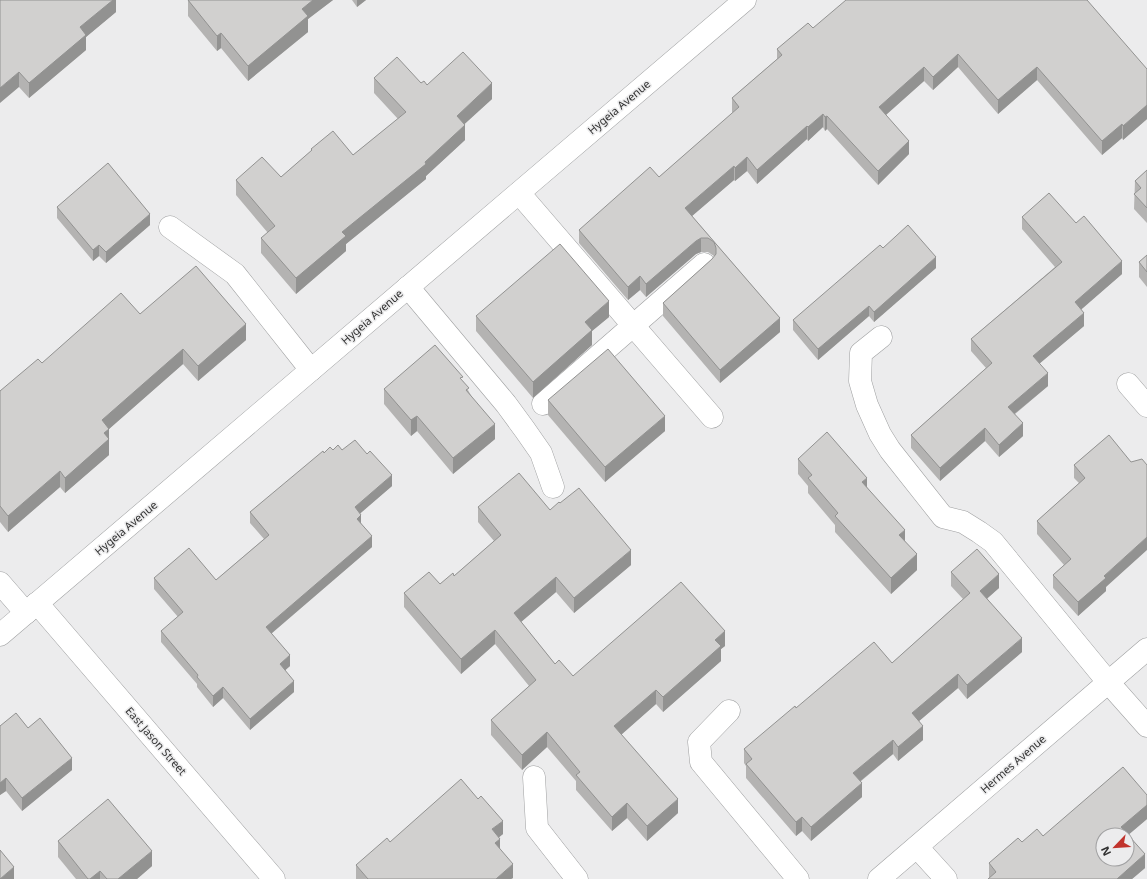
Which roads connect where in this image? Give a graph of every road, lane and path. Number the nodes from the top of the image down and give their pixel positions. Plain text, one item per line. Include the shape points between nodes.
1 (745, 0) edge
2 (519, 193) junction
3 (170, 227) dead end
4 (704, 264) edge
5 (408, 287) junction
6 (634, 326) junction
7 (881, 337) dead end
8 (311, 370) junction
9 (1128, 384) dead end
10 (543, 404) dead end
11 (1147, 406) edge
12 (712, 417) dead end
13 (553, 487) dead end
14 (0, 583) edge
15 (32, 608) junction
16 (0, 635) edge
17 (1147, 649) edge
18 (1108, 682) junction
19 (730, 711) dead end
20 (1147, 726) edge
21 (534, 778) dead end
22 (917, 847) junction
23 (274, 879) edge
24 (577, 879) edge
25 (798, 879) edge
26 (879, 879) edge
27 (946, 879) edge

1 - 2 street, Hygeia Avenue
2 - 5 street, Hygeia Avenue
2 - 6 street
3 - 8 street via 234,274
4 - 6 street
5 - 8 street, Hygeia Avenue
5 - 13 street via 506,404 541,452
6 - 10 street
6 - 12 street
7 - 18 street via 861,353 860,381 867,405 890,450 943,517 963,522 993,542
8 - 15 street, Hygeia Avenue
9 - 11 street
14 - 15 street, East Jason Street
15 - 16 street, Hygeia Avenue
15 - 23 street, East Jason Street
17 - 18 street, Hermes Avenue
18 - 20 street
18 - 22 street, Hermes Avenue
19 - 25 street via 698,742 701,762
21 - 24 street via 537,828
22 - 26 street, Hermes Avenue
22 - 27 street

